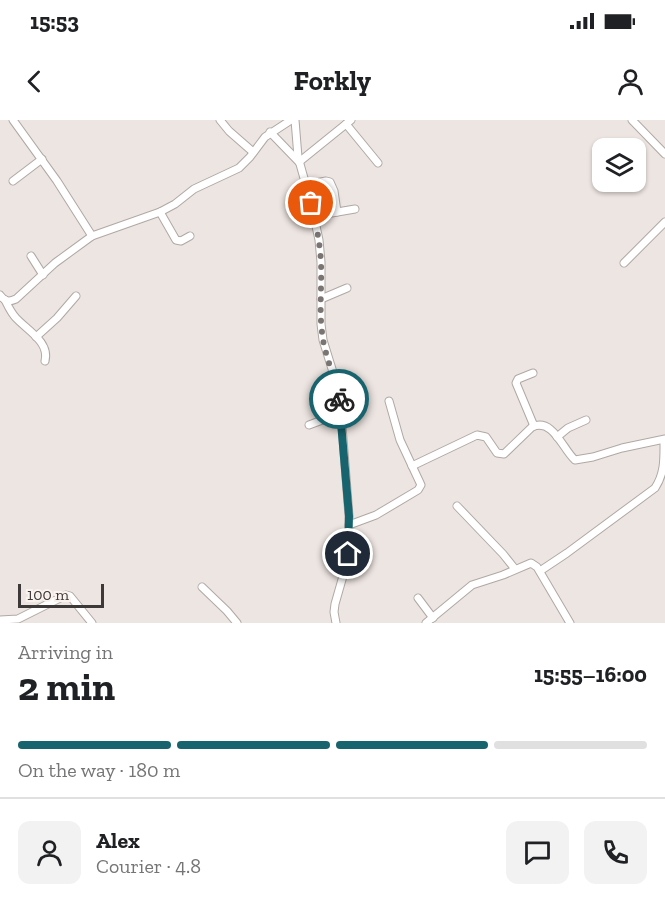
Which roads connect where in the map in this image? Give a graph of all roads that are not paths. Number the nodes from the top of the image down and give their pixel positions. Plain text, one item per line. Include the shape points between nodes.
1 (13, 120) edge
2 (220, 120) edge
3 (293, 120) edge
4 (632, 120) edge
5 (348, 122) edge
6 (270, 132) junction
7 (253, 152) junction
8 (665, 154) edge
9 (42, 159) junction
10 (299, 162) junction
11 (378, 163) dead end
12 (14, 181) dead end
13 (306, 185) junction
14 (355, 209) dead end
15 (160, 212) junction
16 (337, 212) junction
17 (314, 216) junction
18 (665, 222) edge
19 (92, 236) junction
20 (190, 236) dead end
21 (31, 256) dead end
22 (624, 263) dead end
23 (43, 274) junction
24 (347, 288) dead end
25 (76, 296) dead end
26 (3, 297) edge
27 (321, 299) junction
28 (36, 337) junction
29 (45, 361) dead end
30 (533, 373) dead end
31 (389, 401) dead end
32 (341, 413) junction
33 (586, 420) dead end
34 (309, 425) dead end
35 (534, 426) junction
36 (558, 437) junction
37 (664, 440) edge
38 (412, 466) junction
39 (457, 506) dead end
40 (349, 525) junction
41 (515, 569) junction
42 (540, 571) junction
43 (202, 587) dead end
44 (418, 598) dead end
45 (433, 618) junction
46 (0, 620) edge
47 (92, 623) edge
48 (237, 623) edge
49 (336, 623) edge
50 (426, 623) edge
51 (570, 623) edge

1 - 9 street
2 - 7 street
3 - 6 street
3 - 10 street
4 - 8 street
5 - 10 street
5 - 11 street
6 - 7 street
6 - 10 street
7 - 15 street via 239,168 194,189
9 - 12 street
9 - 19 street
10 - 13 street
13 - 16 street via 330,182
13 - 17 street
14 - 16 street
15 - 19 street
15 - 20 street via 176,240
16 - 17 street
17 - 27 street via 321,262
18 - 22 street
19 - 23 street
21 - 23 street
23 - 26 street via 16,299 9,302
24 - 27 street
25 - 28 street
26 - 28 street via 15,317
27 - 32 street via 323,340
28 - 29 street via 46,350
30 - 35 street via 516,383
31 - 38 street
32 - 34 street
32 - 40 street
33 - 36 street
35 - 36 street via 546,427
35 - 38 street via 504,454 497,453 486,437 477,435
36 - 37 street via 577,460
37 - 42 street via 664,472 655,488
38 - 40 street via 421,485 418,490 376,515
39 - 41 street
40 - 49 street via 348,554 334,608
41 - 42 street via 531,563
41 - 45 street via 472,585
42 - 51 street
43 - 48 street
44 - 45 street
45 - 50 street
46 - 47 street via 18,619 67,595

